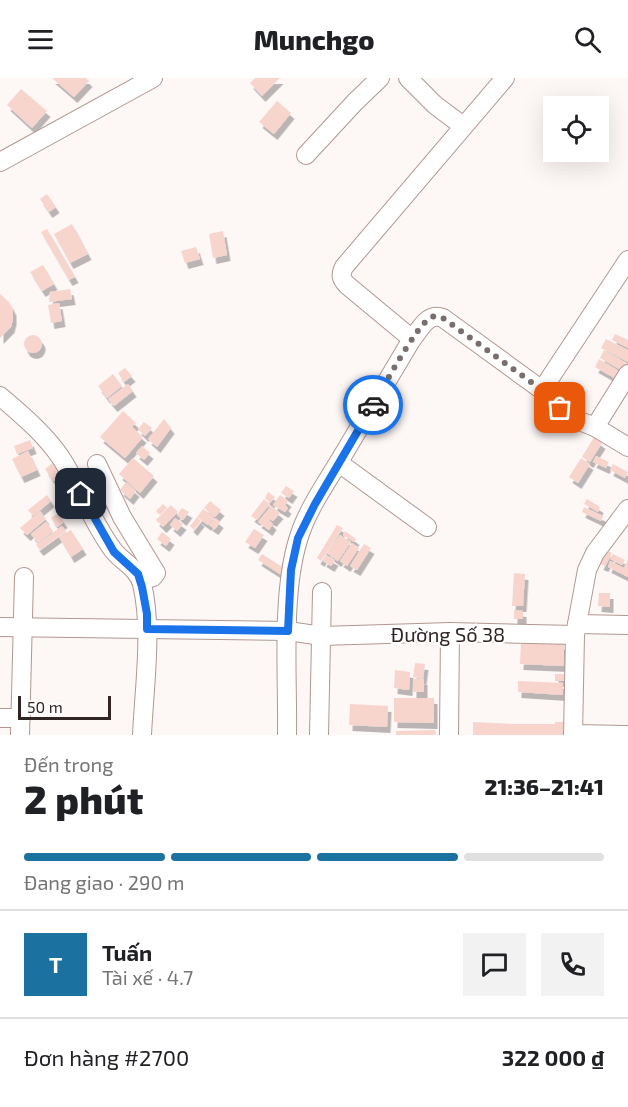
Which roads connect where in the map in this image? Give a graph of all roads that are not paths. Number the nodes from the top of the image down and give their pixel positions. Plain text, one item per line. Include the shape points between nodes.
1 (153, 78) edge
2 (380, 78) edge
3 (408, 78) edge
4 (505, 78) edge
5 (463, 126) junction
6 (306, 155) dead end
7 (0, 162) edge
8 (628, 260) edge
9 (412, 339) junction
10 (628, 374) edge
11 (542, 390) junction
12 (0, 396) edge
13 (596, 427) junction
14 (628, 447) edge
15 (339, 463) junction
16 (97, 464) dead end
17 (628, 509) edge
18 (427, 527) dead end
19 (24, 577) dead end
20 (141, 581) junction
21 (322, 592) dead end
22 (628, 625) edge
23 (0, 627) edge
24 (23, 627) junction
25 (147, 629) junction
26 (576, 629) junction
27 (288, 631) junction
28 (450, 632) junction
29 (321, 636) junction
30 (0, 718) edge
31 (21, 726) edge
32 (573, 734) edge
33 (142, 735) edge
34 (287, 735) edge
35 (319, 735) edge
36 (450, 735) edge
37 (626, 735) edge

1 - 7 street
2 - 6 street
3 - 5 street
4 - 5 street
5 - 9 street via 341,273 347,285
8 - 11 street
9 - 11 street via 437,315
9 - 15 street
10 - 13 street
11 - 13 street via 577,420
12 - 20 street via 61,458 114,552
13 - 14 street
15 - 18 street
15 - 27 street via 298,538 291,570
16 - 20 street via 122,518 156,573
17 - 26 street via 590,561
19 - 24 street
20 - 25 street
21 - 29 street
22 - 26 street, Đường Số 38
23 - 24 street, Đường Số 38
24 - 25 street, Đường Số 38
24 - 31 street
25 - 27 street, Đường Số 38
25 - 33 street
26 - 28 street, Đường Số 38
26 - 32 street
27 - 29 street, Đường Số 38
27 - 34 street
28 - 29 street, Đường Số 38
28 - 36 street
29 - 35 street
30 - 31 street
32 - 37 street

